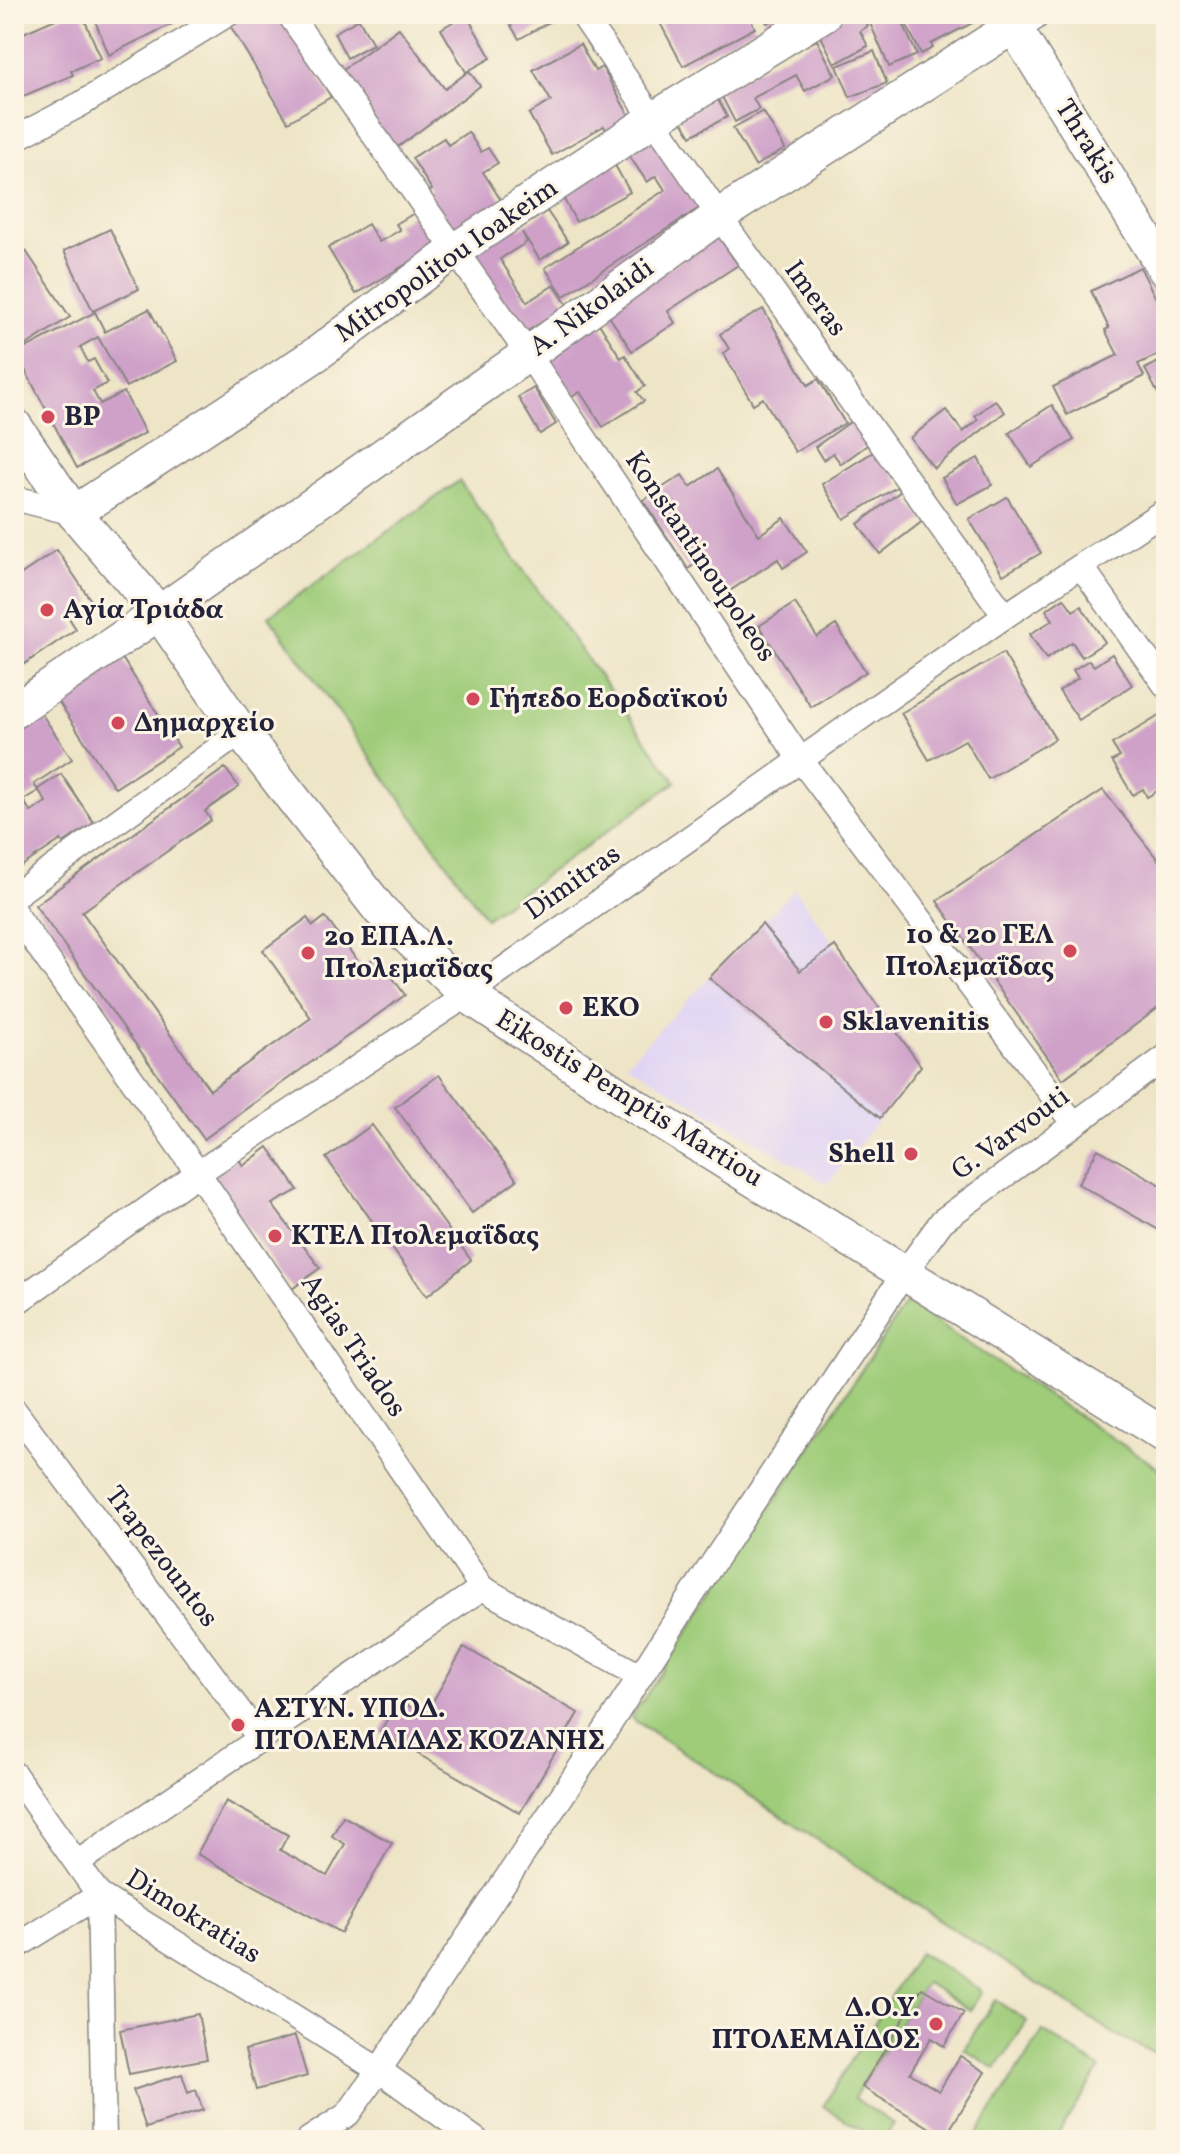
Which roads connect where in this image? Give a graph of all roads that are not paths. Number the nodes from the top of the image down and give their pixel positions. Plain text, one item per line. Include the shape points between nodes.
1 (228, 14) edge
2 (289, 14) edge
3 (582, 14) edge
4 (824, 14) edge
5 (1017, 18) edge
6 (654, 119) junction
7 (14, 139) edge
8 (719, 216) junction
9 (454, 251) junction
10 (1166, 271) edge
11 (528, 354) junction
12 (14, 425) edge
13 (14, 498) edge
14 (1166, 510) edge
15 (74, 513) junction
16 (1081, 566) junction
17 (159, 613) junction
18 (1005, 616) junction
19 (1166, 686) edge
20 (14, 711) edge
21 (241, 732) junction
22 (800, 759) junction
23 (14, 896) edge
24 (14, 912) edge
25 (467, 995) junction
26 (1166, 1057) edge
27 (1074, 1124) junction
28 (198, 1173) junction
29 (905, 1272) junction
30 (14, 1304) edge
31 (14, 1410) edge
32 (1166, 1436) edge
33 (482, 1588) junction
34 (640, 1676) junction
35 (261, 1740) junction
36 (17, 1783) edge
37 (77, 1863) junction
38 (99, 1895) junction
39 (14, 1948) edge
40 (379, 2070) junction
41 (104, 2140) edge
42 (308, 2140) edge
43 (476, 2140) edge

1 - 7 street
2 - 9 street, Konstantinoupoleos
3 - 6 street, Imeras
4 - 6 street, Mitropolitou Ioakeim
5 - 8 street, A. Nikolaidi
5 - 10 street, Thrakis
6 - 8 street, Imeras
6 - 9 street, Mitropolitou Ioakeim
8 - 11 street, A. Nikolaidi
8 - 18 street, Imeras
9 - 11 street, Konstantinoupoleos
9 - 15 street, Mitropolitou Ioakeim via 318,353
11 - 17 street, A. Nikolaidi
11 - 22 street, Konstantinoupoleos
12 - 15 street, Eikostis Pemptis Martiou
13 - 15 street
14 - 16 street, Dimitras
15 - 17 street, Eikostis Pemptis Martiou
16 - 18 street, Dimitras
16 - 19 street
17 - 20 street, A. Nikolaidi
17 - 21 street, Eikostis Pemptis Martiou
18 - 22 street, Dimitras
21 - 23 street
21 - 25 street, Eikostis Pemptis Martiou via 380,910
22 - 25 street, Dimitras
22 - 27 street, Konstantinoupoleos
24 - 28 street, Agias Triados
25 - 28 street, Dimitras
25 - 29 street, Eikostis Pemptis Martiou
26 - 27 street, G. Varvouti
27 - 29 street, G. Varvouti via 942,1221
28 - 30 street, Dimitras
28 - 33 street, Agias Triados
29 - 32 street, Eikostis Pemptis Martiou
29 - 34 street, G. Varvouti
31 - 35 street, Trapezountos
33 - 34 street, Agias Triados
33 - 35 street
34 - 40 street, G. Varvouti
35 - 37 street
36 - 37 street, Dimokratias
37 - 38 street, Dimokratias
38 - 39 street
38 - 40 street, Dimokratias
38 - 41 street
40 - 42 street, G. Varvouti via 348,2114
40 - 43 street, Dimokratias

